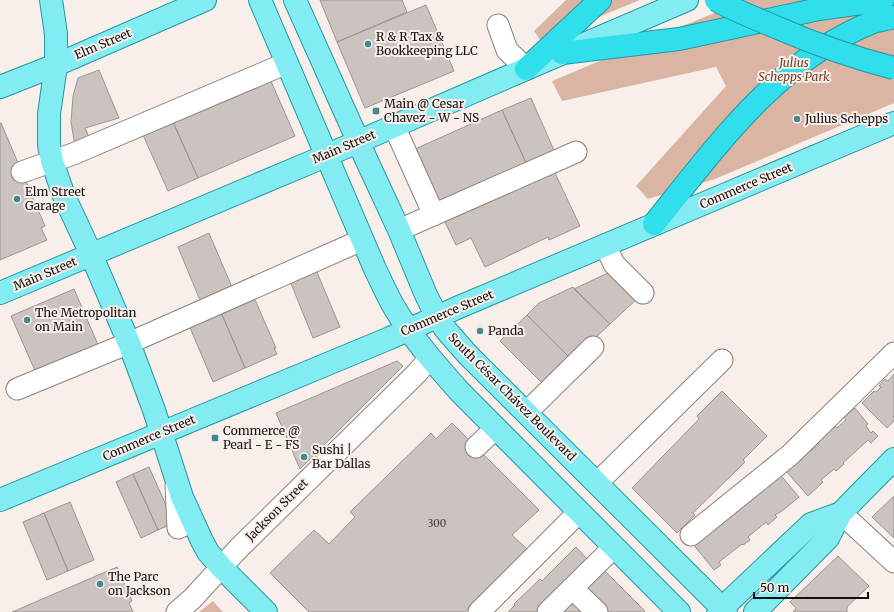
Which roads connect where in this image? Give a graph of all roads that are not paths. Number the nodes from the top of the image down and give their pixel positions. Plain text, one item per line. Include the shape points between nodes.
1 (51, 0) edge
2 (205, 0) edge
3 (260, 0) edge
4 (295, 0) edge
5 (600, 0) edge
6 (687, 0) edge
7 (716, 0) edge
8 (882, 0) edge
9 (894, 17) edge
10 (498, 26) dead end
11 (562, 53) junction
12 (287, 63) junction
13 (56, 65) junction
14 (526, 68) junction
15 (894, 68) edge
16 (0, 87) edge
17 (894, 123) edge
18 (394, 126) junction
19 (358, 141) junction
20 (576, 152) dead end
21 (326, 155) junction
22 (52, 161) junction
23 (22, 172) dead end
24 (434, 215) junction
25 (654, 224) junction
26 (399, 230) junction
27 (362, 240) junction
28 (605, 245) junction
29 (91, 254) junction
30 (0, 293) edge
31 (642, 293) dead end
32 (437, 317) junction
33 (409, 329) junction
34 (129, 343) junction
35 (593, 347) dead end
36 (894, 353) edge
37 (430, 358) junction
38 (722, 360) dead end
39 (17, 389) dead end
40 (526, 413) junction
41 (496, 428) junction
42 (161, 432) junction
43 (476, 447) dead end
44 (894, 459) edge
45 (597, 483) junction
46 (0, 500) edge
47 (579, 512) junction
48 (841, 513) junction
49 (691, 535) dead end
50 (614, 547) junction
51 (894, 562) edge
52 (221, 567) junction
53 (572, 588) junction
54 (778, 588) junction
55 (722, 611) edge
56 (177, 612) edge
57 (266, 612) edge
58 (479, 612) edge
59 (548, 612) edge
60 (597, 612) edge
61 (679, 612) edge
62 (755, 612) edge
63 (769, 612) edge

1 - 13 main road via 56,34
2 - 13 main road, Elm Street
3 - 12 main road
4 - 19 main road, South César Chávez Boulevard
5 - 14 highway
6 - 11 main road, Main Street
7 - 15 highway, bridge via 811,42
8 - 11 highway via 819,9 679,39
9 - 25 highway via 874,22 841,37 806,59 778,82 752,106
10 - 14 street via 507,50
11 - 14 main road, Main Street
12 - 21 main road
12 - 22 street
13 - 16 main road, Elm Street
13 - 22 main road via 49,114
14 - 18 main road, Main Street
17 - 25 main road, Commerce Street
18 - 19 main road, Main Street
18 - 24 street
19 - 21 main road, Main Street
19 - 26 main road, South César Chávez Boulevard
20 - 24 street
21 - 27 main road
21 - 29 main road, Main Street
22 - 23 street
22 - 29 main road via 64,196
24 - 26 street
25 - 28 main road, Commerce Street
26 - 32 main road, South César Chávez Boulevard
27 - 33 main road via 390,300
27 - 34 street
28 - 31 street via 614,264
28 - 32 main road, Commerce Street
29 - 30 main road, Main Street
29 - 34 main road
32 - 33 main road, Commerce Street
32 - 40 main road, South César Chávez Boulevard via 468,355
33 - 37 main road
33 - 42 main road, Commerce Street
34 - 39 street
34 - 42 main road
35 - 40 street
36 - 49 street via 790,455
37 - 41 main road
37 - 52 street, Jackson Street
38 - 45 street
40 - 45 main road, South César Chávez Boulevard
41 - 43 street
41 - 47 main road
42 - 46 main road, Commerce Street
42 - 52 main road via 182,497 208,552
44 - 48 main road
45 - 55 main road, South César Chávez Boulevard
47 - 50 main road
47 - 58 street
48 - 51 street
48 - 54 main road via 828,538
48 - 55 main road via 811,524
50 - 53 street
50 - 61 main road
52 - 56 street, Jackson Street
52 - 57 main road
53 - 59 street
53 - 60 street
54 - 62 main road
54 - 63 main road

